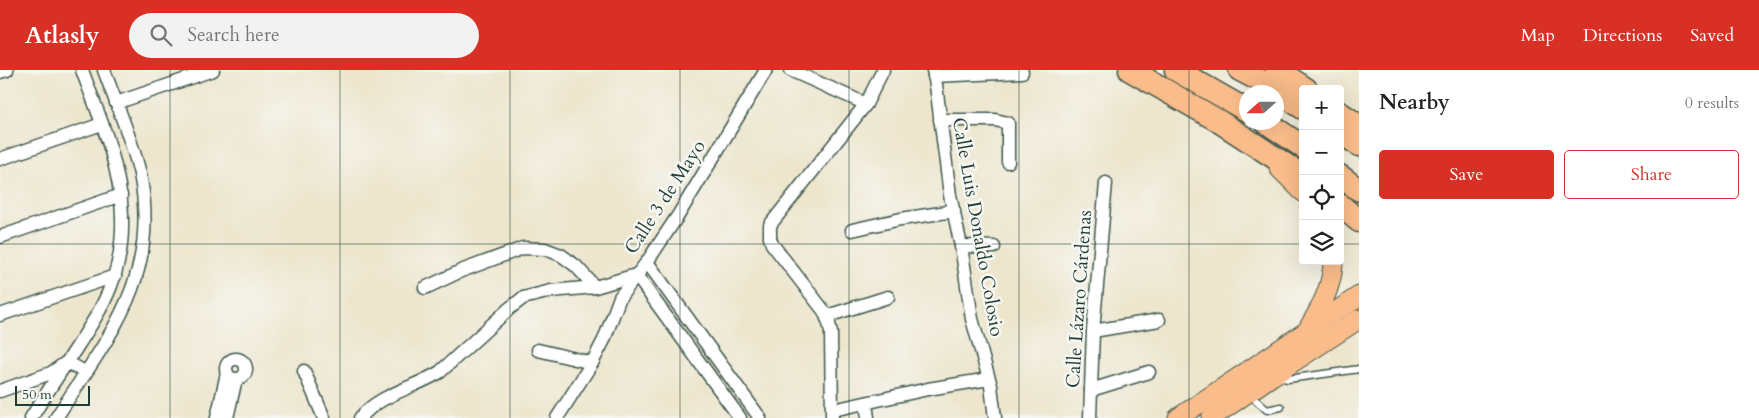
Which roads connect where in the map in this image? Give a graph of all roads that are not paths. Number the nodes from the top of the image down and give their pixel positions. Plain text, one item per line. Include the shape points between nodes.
1 (6, 70) edge
2 (82, 70) edge
3 (213, 70) edge
4 (766, 70) edge
5 (790, 70) edge
6 (883, 70) edge
7 (1130, 70) edge
8 (1176, 70) edge
9 (1240, 70) edge
10 (1277, 70) edge
11 (0, 72) edge
12 (1022, 72) dead end
13 (934, 73) edge
14 (106, 76) edge
15 (1300, 85) edge
16 (89, 89) junction
17 (116, 103) junction
18 (866, 104) junction
19 (1299, 105) edge
20 (1239, 106) edge
21 (1344, 116) edge
22 (940, 120) junction
23 (102, 124) junction
24 (1359, 126) edge
25 (1278, 130) edge
26 (1344, 135) edge
27 (1254, 144) junction
28 (1299, 144) edge
29 (1359, 145) edge
30 (0, 159) edge
31 (1008, 162) dead end
32 (1301, 175) edge
33 (1344, 179) edge
34 (1106, 183) dead end
35 (1299, 188) edge
36 (1359, 190) edge
37 (121, 195) junction
38 (1344, 208) edge
39 (954, 211) junction
40 (1359, 221) edge
41 (852, 230) dead end
42 (0, 237) edge
43 (961, 246) junction
44 (994, 247) dead end
45 (647, 262) junction
46 (1332, 265) edge
47 (636, 275) junction
48 (115, 276) junction
49 (595, 286) junction
50 (425, 288) dead end
51 (1359, 296) edge
52 (888, 297) dead end
53 (0, 315) edge
54 (827, 316) junction
55 (1359, 319) edge
56 (1159, 320) dead end
57 (1093, 331) junction
58 (1359, 334) edge
59 (700, 335) junction
60 (1311, 339) junction
61 (687, 345) junction
62 (538, 350) dead end
63 (67, 362) junction
64 (592, 363) junction
65 (1359, 369) edge
66 (304, 371) dead end
67 (86, 372) junction
68 (1149, 372) dead end
69 (55, 374) junction
70 (1265, 376) junction
71 (989, 379) junction
72 (77, 385) junction
73 (1091, 390) junction
74 (0, 392) edge
75 (1248, 392) junction
76 (866, 403) junction
77 (1281, 407) dead end
78 (832, 414) edge
79 (31, 418) edge
80 (56, 418) edge
81 (217, 418) edge
82 (227, 418) edge
83 (324, 418) edge
84 (360, 418) edge
85 (557, 418) edge
86 (740, 418) edge
87 (760, 418) edge
88 (868, 418) edge
89 (995, 418) edge
90 (1090, 418) edge
91 (1178, 418) edge
92 (1211, 418) edge

1 - 11 street
2 - 16 street
3 - 17 street
4 - 45 street, Calle 3 de Mayo
5 - 18 street
6 - 18 street
7 - 27 highway
8 - 20 highway
9 - 19 highway
10 - 15 highway
12 - 13 street
13 - 22 street, Calle Luis Donaldo Colosio
14 - 16 street
14 - 17 street
16 - 23 street
17 - 67 street via 140,174 143,242 130,296
18 - 54 street via 770,225 772,244
21 - 24 highway
22 - 31 street via 1008,123
22 - 39 street, Calle Luis Donaldo Colosio
23 - 30 street
23 - 37 street
25 - 28 highway
26 - 29 highway
27 - 32 highway
27 - 35 main road
33 - 36 highway
34 - 57 street, Calle Lázaro Cárdenas
37 - 42 street
37 - 48 street via 121,237
38 - 40 highway
39 - 41 street
39 - 43 street, Calle Luis Donaldo Colosio
43 - 44 street
43 - 71 street, Calle Luis Donaldo Colosio via 974,330
45 - 47 street, Calle 3 de Mayo
45 - 59 street
46 - 60 main road via 1330,283
47 - 49 street, Calle 3 de Mayo
47 - 61 street
47 - 64 street via 620,297
48 - 53 street
48 - 63 street via 98,314
49 - 50 street via 561,255 545,249 523,248 460,271
49 - 84 street, Calle 3 de Mayo via 523,298 440,372 379,402
51 - 60 main road
52 - 54 street
54 - 78 street via 831,333
55 - 60 main road
56 - 57 street
57 - 73 street, Calle Lázaro Cárdenas
58 - 60 main road
59 - 61 street
59 - 87 street
60 - 70 main road
60 - 91 main road
61 - 86 street
62 - 64 street
63 - 67 street
63 - 69 street
64 - 85 street
65 - 70 lane via 1288,379
66 - 83 street
67 - 72 street
68 - 73 street
69 - 72 street
69 - 74 street
69 - 79 street
70 - 75 main road
71 - 76 street
71 - 89 street, Calle Luis Donaldo Colosio
72 - 80 street
73 - 90 street, Calle Lázaro Cárdenas
75 - 77 lane via 1267,410
75 - 92 main road
76 - 78 street
76 - 88 street
81 - 82 street via 232,376

